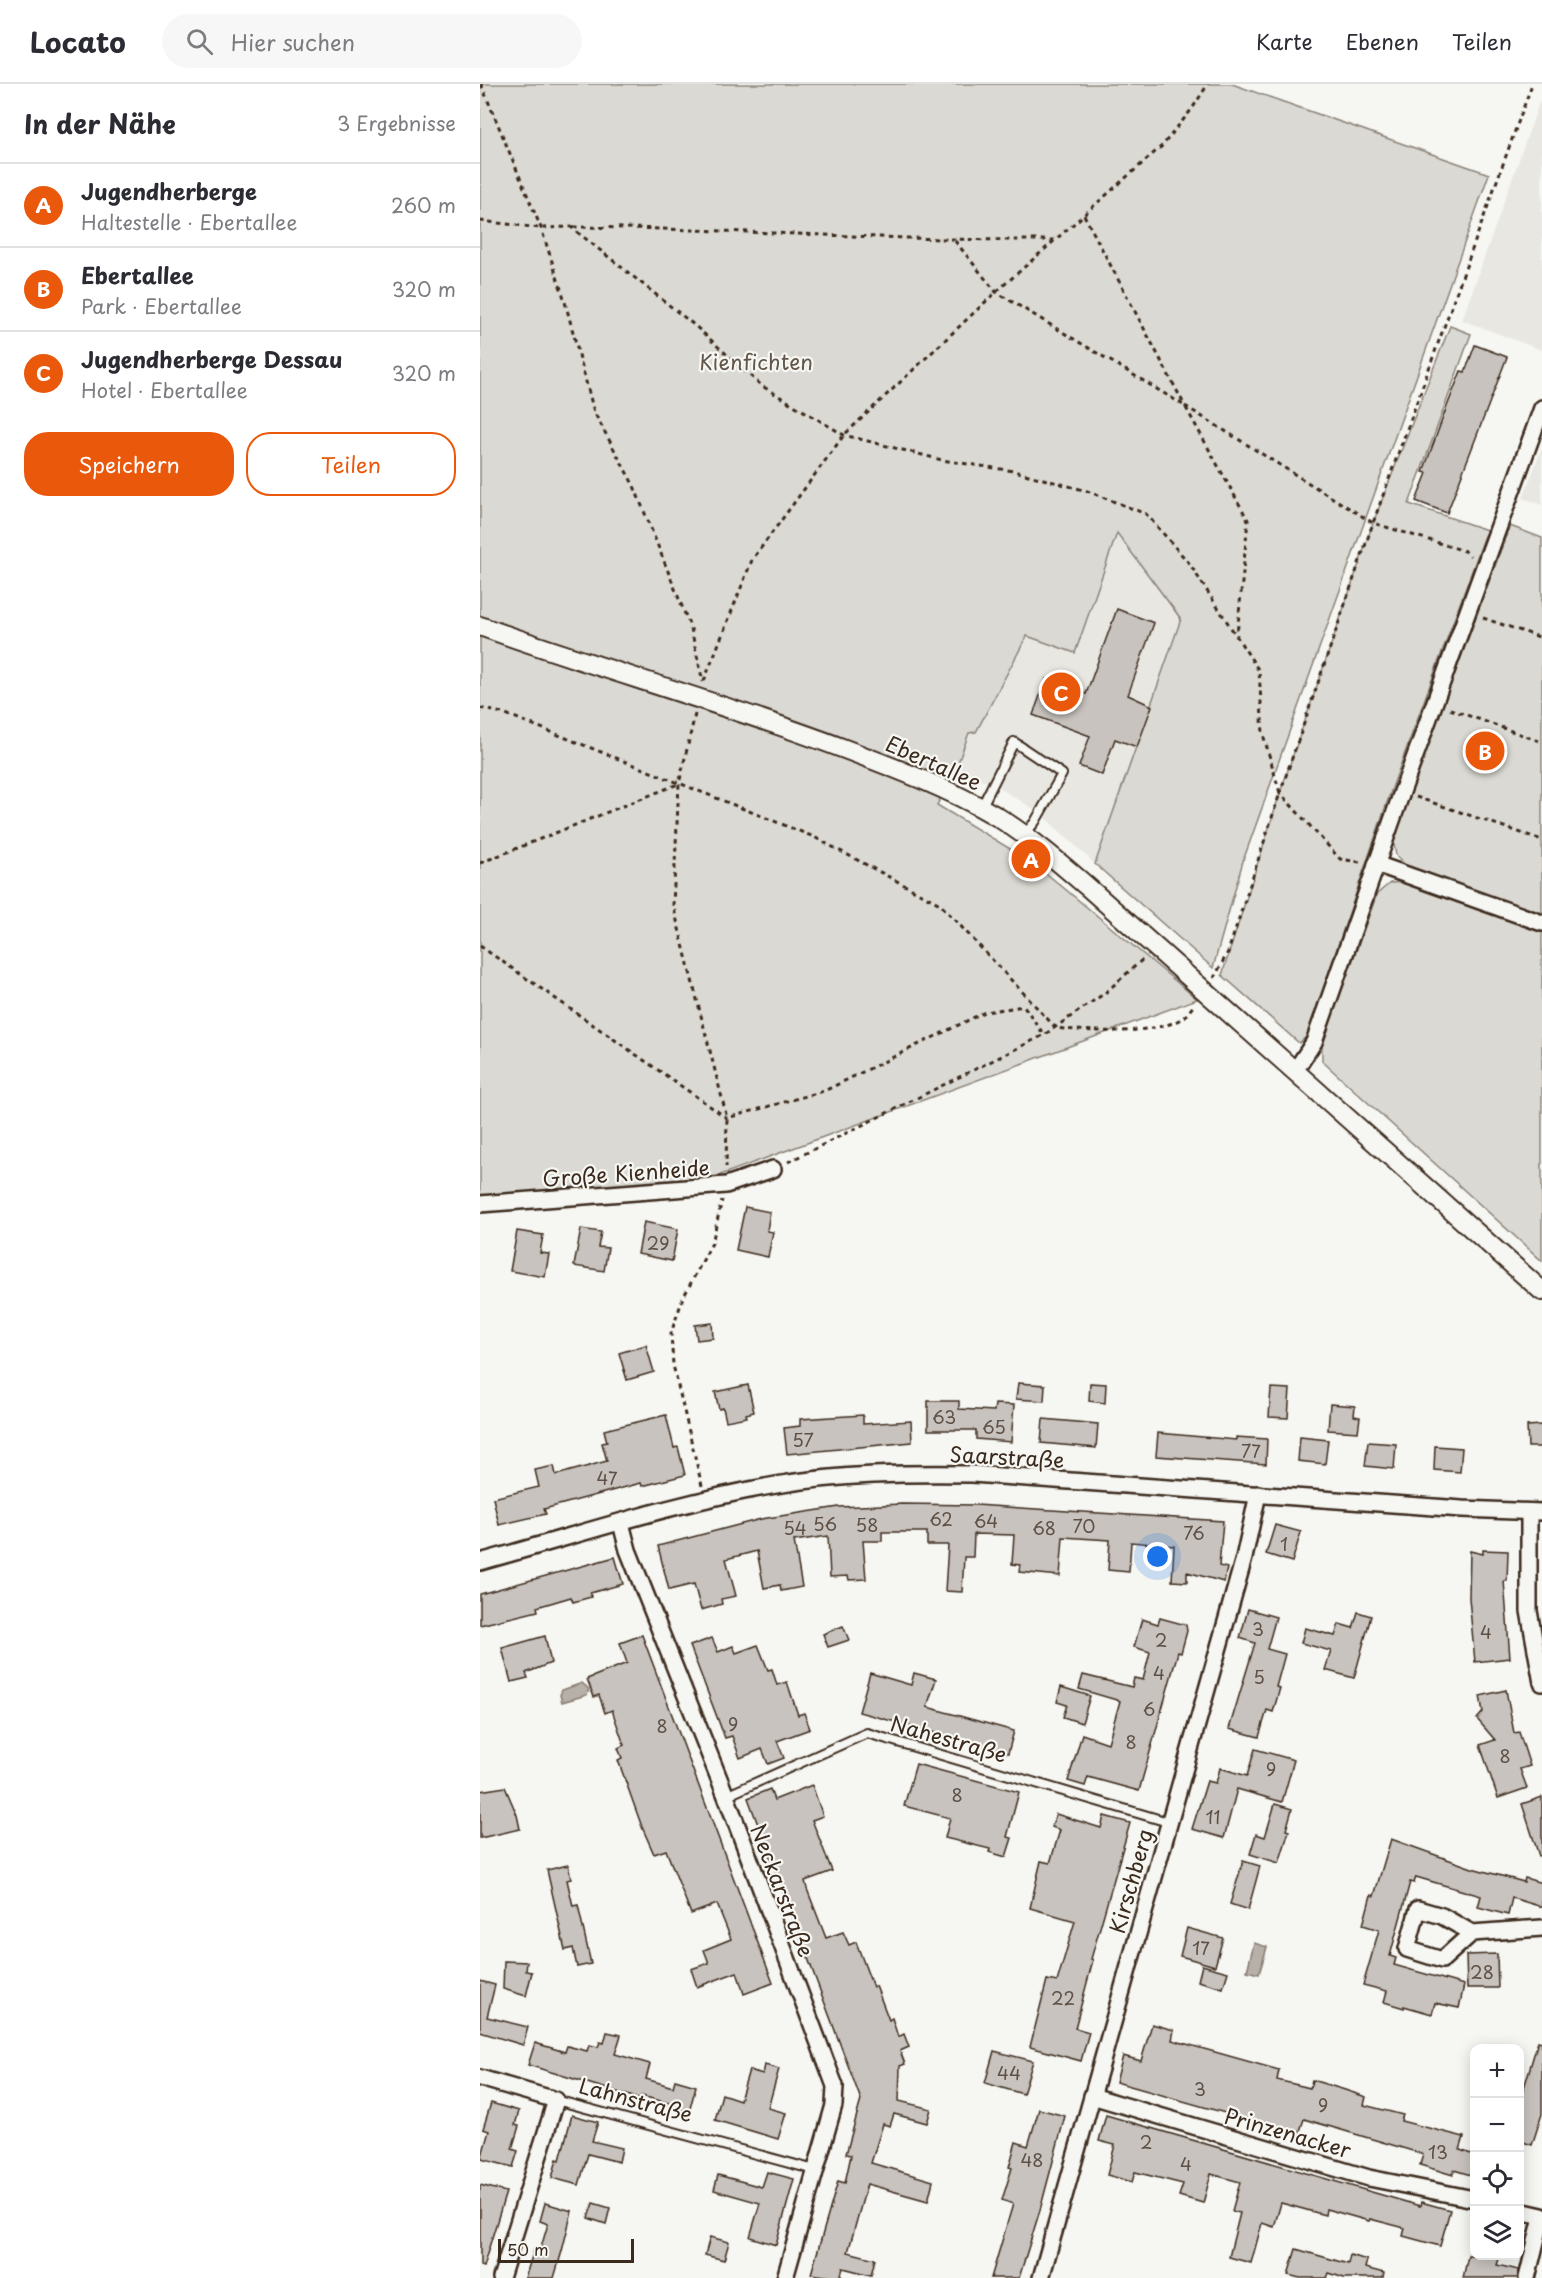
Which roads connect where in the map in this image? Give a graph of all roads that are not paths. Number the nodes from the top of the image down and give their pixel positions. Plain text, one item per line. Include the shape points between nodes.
1 (1542, 408) edge
2 (480, 626) edge
3 (981, 808) junction
4 (1024, 835) junction
5 (1376, 864) junction
6 (1542, 923) edge
7 (1294, 1071) junction
8 (773, 1169) road end
9 (480, 1204) edge
10 (1542, 1291) edge
11 (1258, 1494) junction
12 (1535, 1512) edge
13 (621, 1523) junction
14 (480, 1562) edge
15 (1542, 1683) edge
16 (726, 1796) junction
17 (1168, 1822) junction
18 (1542, 1928) edge
19 (1472, 1933) dead end
20 (480, 2078) edge
21 (1092, 2096) junction
22 (556, 2100) junction
23 (815, 2170) junction
24 (1470, 2198) edge
25 (1524, 2212) edge
26 (1542, 2216) edge
27 (1537, 2257) edge
28 (501, 2278) edge
29 (785, 2278) edge
30 (1041, 2278) edge
31 (1527, 2278) edge

1 - 5 street
2 - 3 street, Ebertallee via 705,689
3 - 4 street, Ebertallee
3 - 4 lane via 1014,742 1062,774
4 - 7 street, Ebertallee via 1155,947 1210,984
5 - 6 street
5 - 7 street via 1314,1042
7 - 10 street, Ebertallee
8 - 9 street, Große Kienheide via 726,1185
11 - 12 street, Saarstraße
11 - 13 street, Saarstraße via 909,1473 800,1482
11 - 17 street, Kirschberg via 1244,1558
12 - 15 street via 1529,1611
13 - 14 street, Saarstraße
13 - 16 street, Neckarstraße via 628,1550
16 - 17 lane, Nahestraße via 867,1733
16 - 23 street, Neckarstraße via 834,2086 834,2105
17 - 21 street, Kirschberg
18 - 19 street
20 - 22 street
21 - 24 street, Prinzenacker via 1369,2178
21 - 30 street, Kirschberg
22 - 23 lane, Lahnstraße
22 - 28 street, Lahnstraße
23 - 29 street, Neckarstraße
25 - 26 street
26 - 27 street
27 - 31 street

